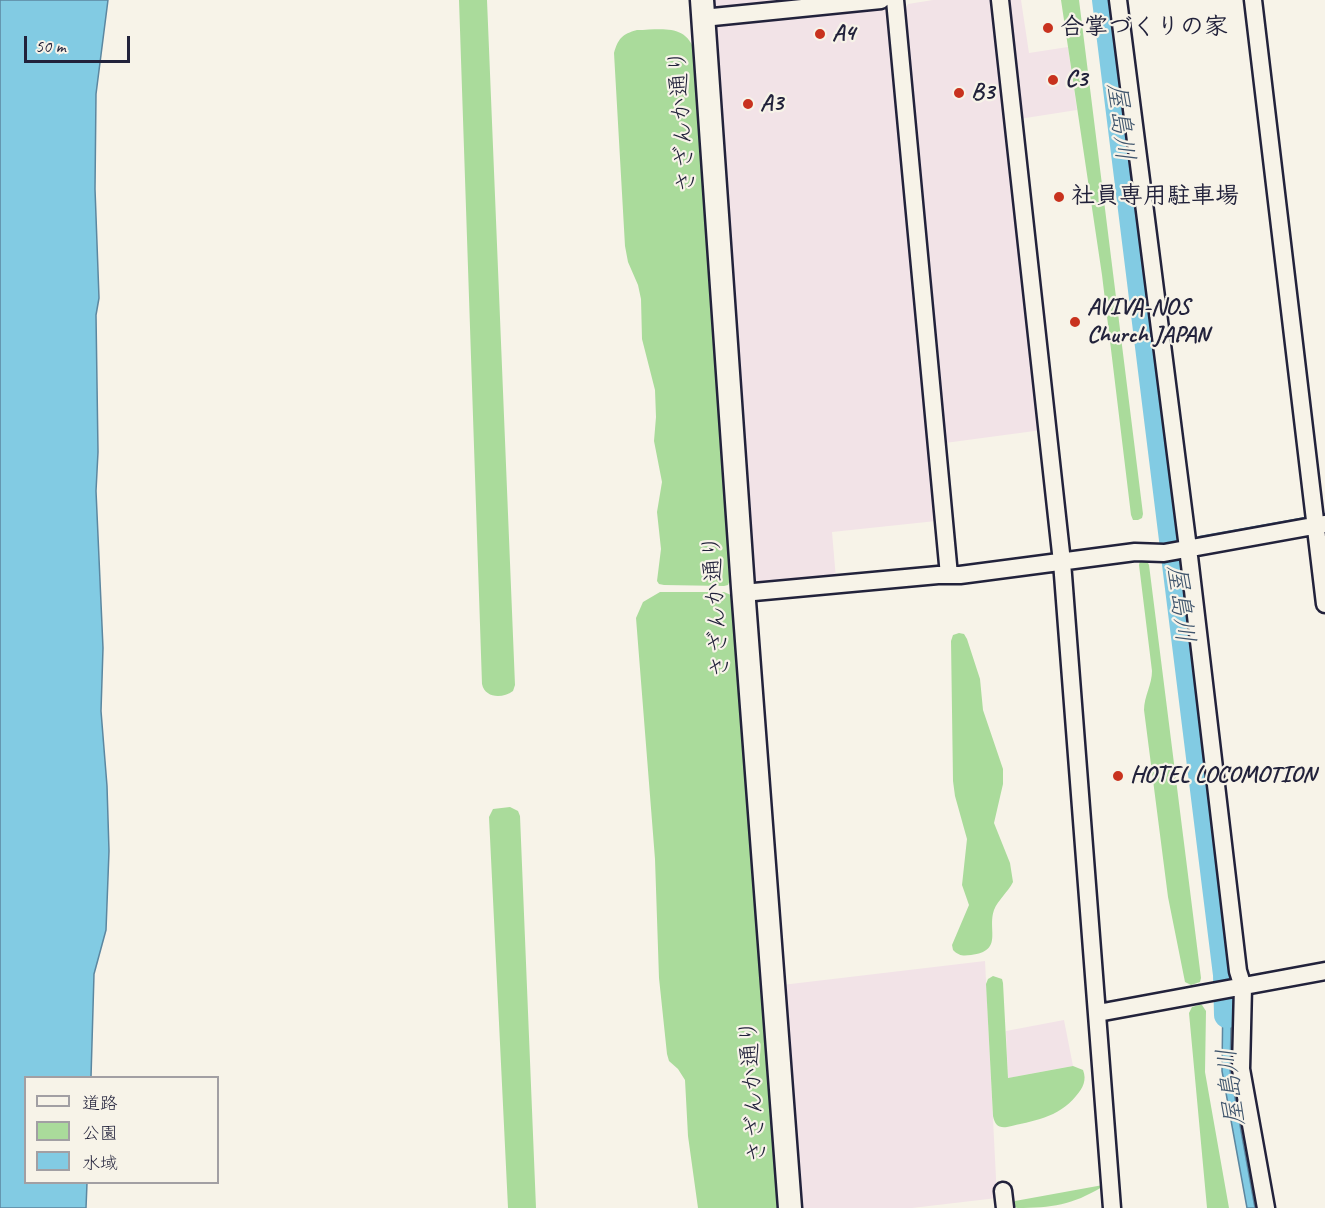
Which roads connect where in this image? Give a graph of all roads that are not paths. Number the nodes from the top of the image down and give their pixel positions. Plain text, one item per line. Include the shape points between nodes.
1 (881, 0) edge
2 (895, 0) edge
3 (1000, 0) edge
4 (1118, 0) edge
5 (1253, 0) edge
6 (703, 9) edge
7 (1320, 525) edge
8 (1186, 549) junction
9 (1062, 562) junction
10 (949, 575) junction
11 (743, 592) junction
12 (1325, 604) edge
13 (1325, 971) edge
14 (1240, 987) junction
15 (1098, 1013) junction
16 (1003, 1191) dead end
17 (790, 1208) edge
18 (1005, 1208) edge
19 (1112, 1208) edge
20 (1266, 1208) edge

1 - 6 street
2 - 10 street
3 - 9 street
4 - 8 street
5 - 7 street
6 - 11 street, さざんか通り
7 - 8 street
7 - 12 street
8 - 9 street
8 - 14 street
9 - 10 street
9 - 15 street
10 - 11 street
11 - 17 street, さざんか通り
13 - 14 street
14 - 15 street
14 - 20 street via 1241,1069
15 - 19 street
16 - 18 street

